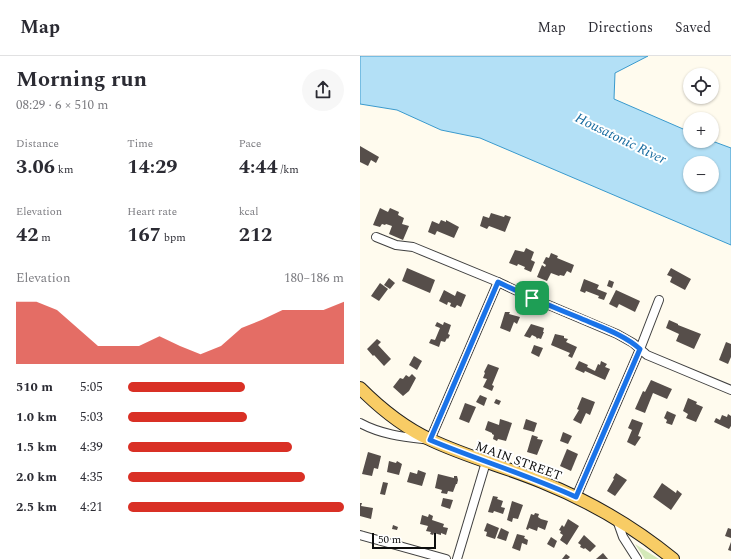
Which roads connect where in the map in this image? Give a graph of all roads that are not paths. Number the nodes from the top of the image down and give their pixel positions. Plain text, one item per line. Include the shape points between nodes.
1 (376, 237) dead end
2 (498, 282) junction
3 (659, 300) dead end
4 (640, 349) junction
5 (360, 388) edge
6 (731, 390) edge
7 (360, 423) edge
8 (430, 440) junction
9 (486, 462) junction
10 (576, 497) junction
11 (618, 520) junction
12 (360, 535) edge
13 (446, 559) edge
14 (457, 559) edge
15 (637, 559) edge
16 (673, 559) edge

1 - 2 street via 413,247
2 - 4 street via 617,334
2 - 8 street
3 - 4 street
4 - 6 street via 647,355
4 - 10 street
5 - 8 main road, MAIN STREET via 390,414
7 - 8 street, MAIN STREET via 391,435
8 - 9 main road, MAIN STREET
9 - 10 main road, MAIN STREET
9 - 14 street
10 - 11 main road, MAIN STREET
11 - 15 street via 623,537
11 - 16 main road, MAIN STREET
12 - 13 street

